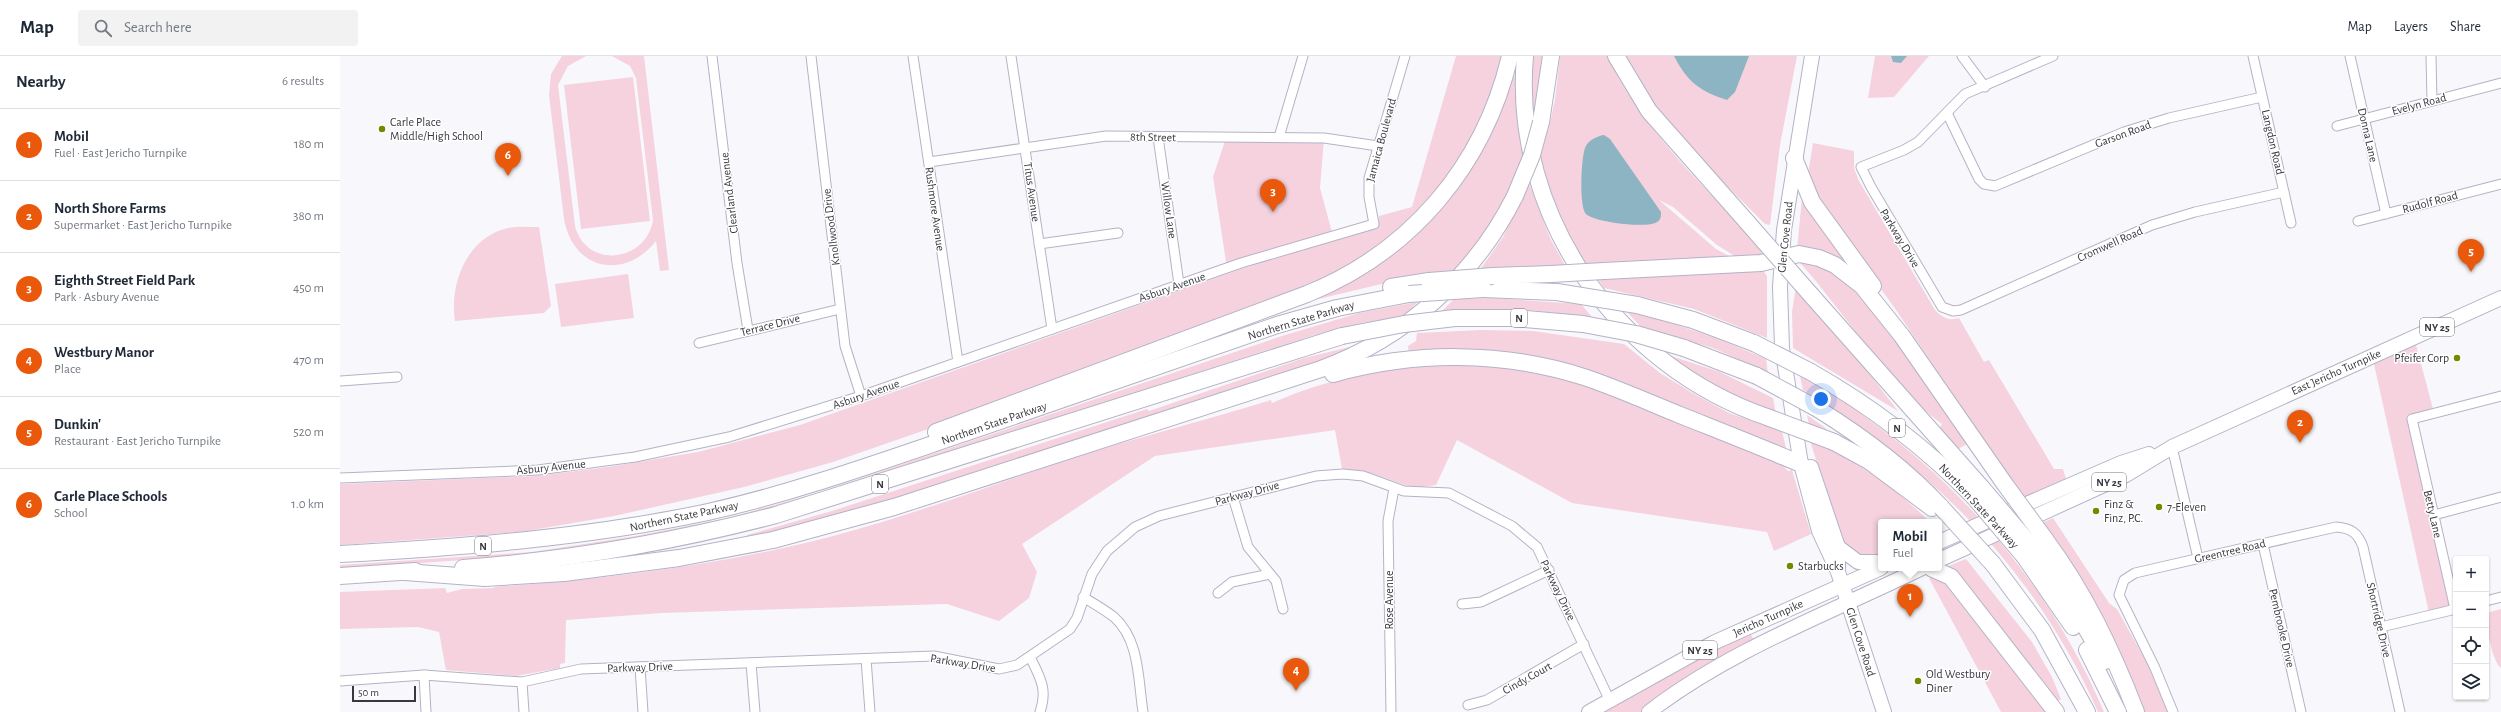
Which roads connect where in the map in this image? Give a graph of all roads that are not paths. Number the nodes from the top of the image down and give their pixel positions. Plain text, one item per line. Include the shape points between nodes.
1 (712, 56) edge
2 (811, 56) edge
3 (913, 56) edge
4 (1011, 56) edge
5 (1303, 56) edge
6 (1404, 56) edge
7 (1510, 56) edge
8 (1525, 56) edge
9 (1551, 56) edge
10 (1616, 56) edge
11 (1812, 56) edge
12 (1962, 56) edge
13 (2052, 56) edge
14 (2350, 56) edge
15 (2431, 56) edge
16 (2254, 58) edge
17 (2501, 83) edge
18 (1985, 87) junction
19 (2262, 97) junction
20 (2432, 101) junction
21 (1946, 113) junction
22 (2364, 119) junction
23 (2337, 126) dead end
24 (1158, 137) junction
25 (1279, 138) junction
26 (1378, 146) junction
27 (1025, 148) junction
28 (1794, 158) junction
29 (928, 162) junction
30 (2501, 184) edge
31 (2284, 192) junction
32 (2386, 214) junction
33 (2358, 222) dead end
34 (2291, 223) dead end
35 (1374, 224) joint
36 (1118, 233) dead end
37 (1039, 244) junction
38 (1782, 258) junction
39 (1179, 284) junction
40 (2501, 298) edge
41 (1942, 307) joint
42 (1337, 308) junction
43 (840, 309) junction
44 (1052, 329) junction
45 (748, 330) junction
46 (1902, 336) junction
47 (699, 342) dead end
48 (958, 362) junction
49 (398, 378) dead end
50 (340, 381) edge
51 (861, 396) junction
52 (2501, 396) edge
53 (1175, 416) junction
54 (1794, 419) junction
55 (2172, 447) junction
56 (1801, 464) junction
57 (340, 478) edge
58 (1394, 489) junction
59 (1978, 492) junction
60 (771, 496) junction
61 (1233, 497) junction
62 (2501, 497) edge
63 (1938, 509) junction
64 (2434, 515) junction
65 (2352, 531) joint
66 (1942, 541) edge
67 (2263, 544) junction
68 (1838, 547) junction
69 (2035, 548) junction
70 (340, 554) edge
71 (2198, 558) junction
72 (1942, 559) edge
73 (1878, 562) edge
74 (1878, 569) edge
75 (1549, 570) junction
76 (1916, 571) edge
77 (1938, 571) edge
78 (405, 572) junction
79 (1270, 574) junction
80 (340, 576) edge
81 (1840, 579) junction
82 (1218, 593) dead end
83 (2453, 596) edge
84 (1083, 597) junction
85 (2501, 597) edge
86 (2489, 600) edge
87 (1848, 603) junction
88 (1462, 604) dead end
89 (1283, 609) dead end
90 (2453, 610) edge
91 (2381, 627) junction
92 (1584, 644) junction
93 (1030, 657) junction
94 (866, 659) junction
95 (752, 663) junction
96 (640, 667) junction
97 (424, 675) junction
98 (340, 682) edge
99 (522, 682) junction
100 (1610, 701) junction
101 (1468, 705) dead end
102 (426, 712) edge
103 (524, 712) edge
104 (643, 712) edge
105 (755, 712) edge
106 (870, 712) edge
107 (1040, 712) edge
108 (1143, 712) edge
109 (1391, 712) edge
110 (1589, 712) edge
111 (1649, 712) edge
112 (1884, 712) edge
113 (2056, 712) edge
114 (2087, 712) edge
115 (2118, 712) edge
116 (2128, 712) edge
117 (2136, 712) edge
118 (2173, 712) edge
119 (2301, 712) edge
120 (2400, 712) edge

1 - 45 street, Clearland Avenue via 737,263
2 - 43 street, Knollwood Drive
3 - 29 street, Rushmore Avenue
4 - 27 street, Titus Avenue
5 - 25 street
6 - 26 street, Jamaica Boulevard
7 - 60 highway via 1490,119 1456,179 1413,227 1358,270 1307,294 936,432 826,470
8 - 63 highway, bridge via 1527,122 1540,186 1559,233 1588,285 1627,330 1674,370 1715,395 1834,442 1880,468
9 - 53 highway, bridge via 1541,122 1532,154 1515,196 1492,238 1466,271 1422,312 1366,350 1321,369
10 - 59 highway, bridge via 1648,111 1812,296
11 - 28 main road, Glen Cove Road
12 - 18 street
13 - 18 street
14 - 22 street, Donna Lane
15 - 20 street
16 - 19 street, Langdon Road
17 - 20 street, Evelyn Road
18 - 21 street via 1965,94
19 - 21 street, Garson Road via 2169,118 2124,132 2002,185 1989,186 1979,179 1973,169
19 - 31 street, Langdon Road
20 - 22 street, Evelyn Road
21 - 41 street, Parkway Drive via 1918,142 1861,167
22 - 23 street, Evelyn Road
22 - 32 street, Donna Lane
24 - 25 street, 8th Street
24 - 27 street, 8th Street via 1106,136
24 - 39 street, Willow Lane
25 - 26 street, 8th Street via 1338,139
26 - 35 street, Jamaica Boulevard via 1369,183 1369,204
27 - 29 street, 8th Street
27 - 37 street, Titus Avenue
28 - 38 main road, Glen Cove Road
28 - 46 highway via 1808,196 1883,299
29 - 48 street, Rushmore Avenue
30 - 32 street, Rudolf Road
31 - 34 street, Langdon Road
31 - 41 street, Cromwell Road via 2195,212 2152,225 1962,310 1953,311
32 - 33 street, Rudolf Road
35 - 39 street, Asbury Avenue
36 - 37 street
37 - 44 street, Titus Avenue
38 - 42 highway, bridge via 1761,263 1429,281 1393,287
38 - 46 highway via 1799,254 1812,256 1843,269 1862,286
38 - 54 main road, Glen Cove Road via 1781,335
39 - 44 street, Asbury Avenue
40 - 55 main road, East Jericho Turnpike / NY 25
42 - 59 highway, Northern State Parkway / N, bridge via 1409,294 1483,289 1557,292 1637,305 1693,320 1754,344 1847,393 1898,429
42 - 60 highway, Northern State Parkway / N via 1270,328 862,469
43 - 45 street, Terrace Drive
43 - 51 street, Knollwood Drive via 847,354
44 - 48 street, Asbury Avenue
45 - 47 street, Terrace Drive
46 - 69 highway, bridge via 2004,483
48 - 51 street, Asbury Avenue
49 - 50 street
51 - 57 street, Asbury Avenue via 744,434 635,457 538,470
52 - 64 street, Betty Lane via 2412,419
53 - 56 highway via 1229,407 1321,377 1381,363 1437,357 1488,358 1540,365 1583,377
53 - 78 highway via 894,508 741,547 635,565 540,575 485,578
54 - 56 main road, Glen Cove Road
54 - 68 main road, Glen Cove Road
55 - 66 main road, East Jericho Turnpike / NY 25 via 2121,463
55 - 71 street
55 - 72 main road, East Jericho Turnpike / NY 25 via 2126,475
56 - 81 main road, Glen Cove Road via 1823,540
58 - 61 street, Parkway Drive via 1363,476 1343,474 1298,480
58 - 75 street, Parkway Drive via 1440,491 1456,496 1522,532 1537,547
58 - 109 street, Rose Avenue via 1388,521
59 - 69 highway, bridge
60 - 70 highway, Northern State Parkway / N via 678,518 567,537 475,546
61 - 79 street via 1248,547
61 - 84 street, Parkway Drive via 1159,516 1135,527 1107,551 1092,574
62 - 64 street
63 - 78 highway, Northern State Parkway / N, bridge via 1923,487 1887,456 1818,409 1757,376 1684,348 1636,334 1582,324 1514,318 1455,318 1404,324 1342,336 843,495 746,523 686,537 587,554 502,565
63 - 114 highway, bridge via 1994,564 2042,630
64 - 83 street, Betty Lane
65 - 67 street, Greentree Road via 2336,527
65 - 91 street, Shortridge Drive via 2359,537 2363,547
67 - 71 street, Greentree Road
67 - 119 street, Pembrooke Drive
68 - 73 main road via 1858,562
68 - 81 main road, Glen Cove Road
69 - 115 highway, Northern State Parkway
69 - 116 highway via 2093,638
69 - 117 highway via 2067,570 2100,627
71 - 118 street, Greentree Road via 2135,573 2124,580 2119,595 2155,668
74 - 81 main road, NY 25
75 - 88 street via 1481,602
75 - 92 street, Parkway Drive
76 - 87 main road, NY 25
77 - 113 highway via 1952,577
78 - 80 highway, Northern State Parkway / N
79 - 82 street via 1232,582
79 - 89 street via 1276,581
81 - 87 main road, Glen Cove Road
81 - 100 main road, Jericho Turnpike / NY 25 via 1707,647
84 - 93 street, Parkway Drive via 1070,629
84 - 108 street via 1113,617 1128,635 1134,652
85 - 86 street
87 - 111 main road, Jericho Turnpike / NY 25 via 1734,659
87 - 112 main road, Glen Cove Road
90 - 91 street
91 - 120 street, Shortridge Drive
92 - 100 street, Parkway Drive
92 - 101 street, Cindy Court via 1487,700
93 - 94 street, Parkway Drive via 1017,665 999,669 934,656
93 - 107 street via 1043,682 1044,701
94 - 95 street, Parkway Drive
94 - 106 street
95 - 96 street, Parkway Drive
95 - 105 street
96 - 99 street, Parkway Drive via 581,669
96 - 104 street
97 - 98 street, Parkway Drive
97 - 99 street, Parkway Drive
97 - 102 street
99 - 103 street
100 - 110 main road, Jericho Turnpike / NY 25

